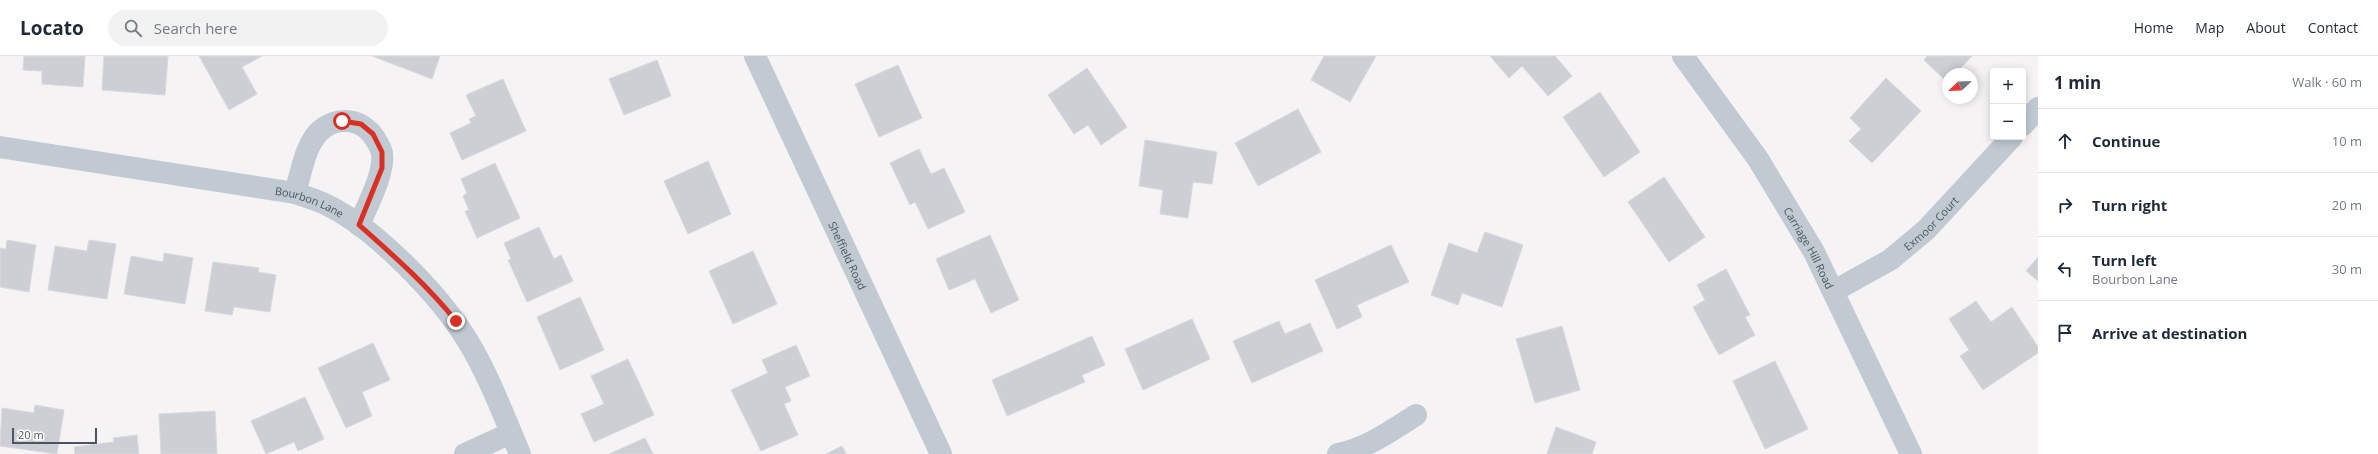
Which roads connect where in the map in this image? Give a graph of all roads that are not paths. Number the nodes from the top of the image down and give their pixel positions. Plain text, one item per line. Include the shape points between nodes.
1 (755, 56) edge
2 (1683, 56) edge
3 (2038, 108) edge
4 (2026, 122) edge
5 (2009, 140) edge
6 (0, 147) edge
7 (295, 193) junction
8 (359, 225) junction
9 (1834, 291) junction
10 (1416, 415) dead end
11 (511, 433) junction
12 (465, 454) edge
13 (520, 454) edge
14 (941, 454) edge
15 (1338, 454) edge
16 (1911, 454) edge

1 - 14 street, Sheffield Road
2 - 9 street, Carriage Hill Road via 1758,159
3 - 4 street
5 - 9 street, Exmoor Court via 1926,230 1890,260
6 - 7 street, Bourbon Lane
7 - 8 street, Bourbon Lane via 327,205
7 - 8 street via 311,142 324,127 342,121 361,124 373,134 382,152 382,168
8 - 11 street, Bourbon Lane via 405,266 456,321
9 - 16 street, Carriage Hill Road
10 - 15 street via 1381,437 1352,451
11 - 12 street
11 - 13 street, Bourbon Lane

